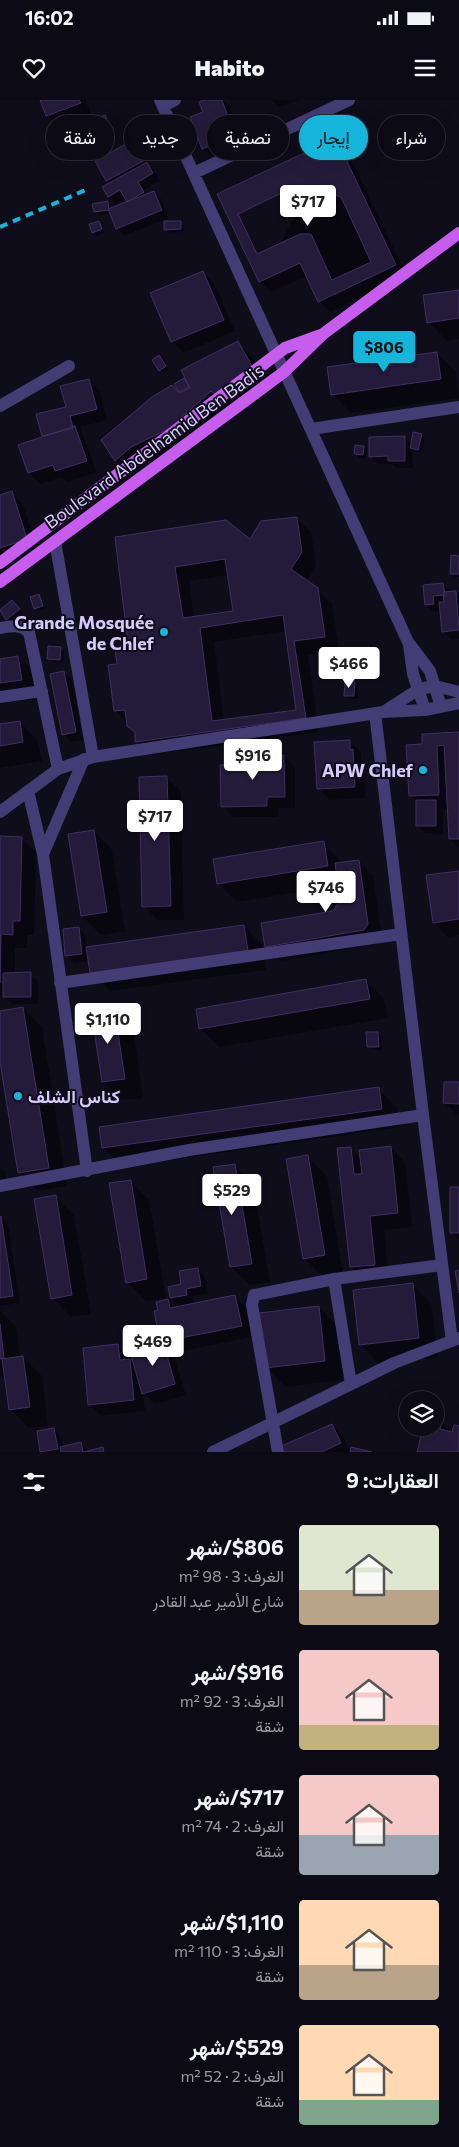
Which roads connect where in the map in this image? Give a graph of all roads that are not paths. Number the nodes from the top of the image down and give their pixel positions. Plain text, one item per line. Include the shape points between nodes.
1 (175, 100) edge
2 (349, 100) edge
3 (162, 103) edge
4 (194, 173) junction
5 (459, 234) edge
6 (323, 334) junction
7 (276, 354) junction
8 (70, 366) dead end
9 (284, 372) junction
10 (0, 406) edge
11 (459, 407) edge
12 (311, 429) junction
13 (55, 541) junction
14 (0, 563) edge
15 (0, 582) edge
16 (0, 628) edge
17 (408, 642) junction
18 (436, 686) junction
19 (418, 689) junction
20 (42, 690) junction
21 (459, 692) edge
22 (0, 697) edge
23 (459, 702) edge
24 (441, 707) junction
25 (425, 710) junction
26 (379, 713) junction
27 (88, 758) junction
28 (58, 769) junction
29 (28, 791) junction
30 (0, 812) edge
31 (43, 854) junction
32 (401, 934) junction
33 (60, 983) junction
34 (423, 1115) junction
35 (87, 1171) junction
36 (0, 1186) edge
37 (442, 1265) junction
38 (334, 1279) junction
39 (456, 1339) edge
40 (351, 1384) junction
41 (272, 1423) junction
42 (213, 1452) edge
43 (278, 1452) edge

1 - 3 street
2 - 4 street
3 - 4 street
4 - 7 street
5 - 6 main road, Boulevard Abdelhamid Ben Badis
6 - 7 main road, Boulevard Abdelhamid Ben Badis via 297,342
6 - 9 main road, Boulevard Abdelhamid Ben Badis
7 - 9 street
7 - 14 main road, Boulevard Abdelhamid Ben Badis
8 - 10 street
9 - 12 street
9 - 13 main road, Boulevard Abdelhamid Ben Badis
11 - 12 street
12 - 17 street
13 - 15 main road, Boulevard Abdelhamid Ben Badis
13 - 27 street
16 - 20 street via 24,627 29,632
17 - 18 street via 430,671
17 - 19 street
18 - 19 street
18 - 21 street
18 - 24 street
19 - 25 street
19 - 26 street
20 - 22 street
20 - 28 street
23 - 24 street
24 - 25 street
25 - 26 street
26 - 27 street
26 - 32 street
27 - 28 street
27 - 31 street
28 - 29 street
29 - 30 street
29 - 31 street
31 - 33 street
32 - 33 street
32 - 34 street
33 - 35 street
34 - 35 street via 188,1150
34 - 37 street
35 - 36 street
37 - 38 street
37 - 39 street
38 - 40 street
38 - 41 street via 258,1293 252,1299
39 - 40 street
40 - 41 street
41 - 42 street
41 - 43 street

